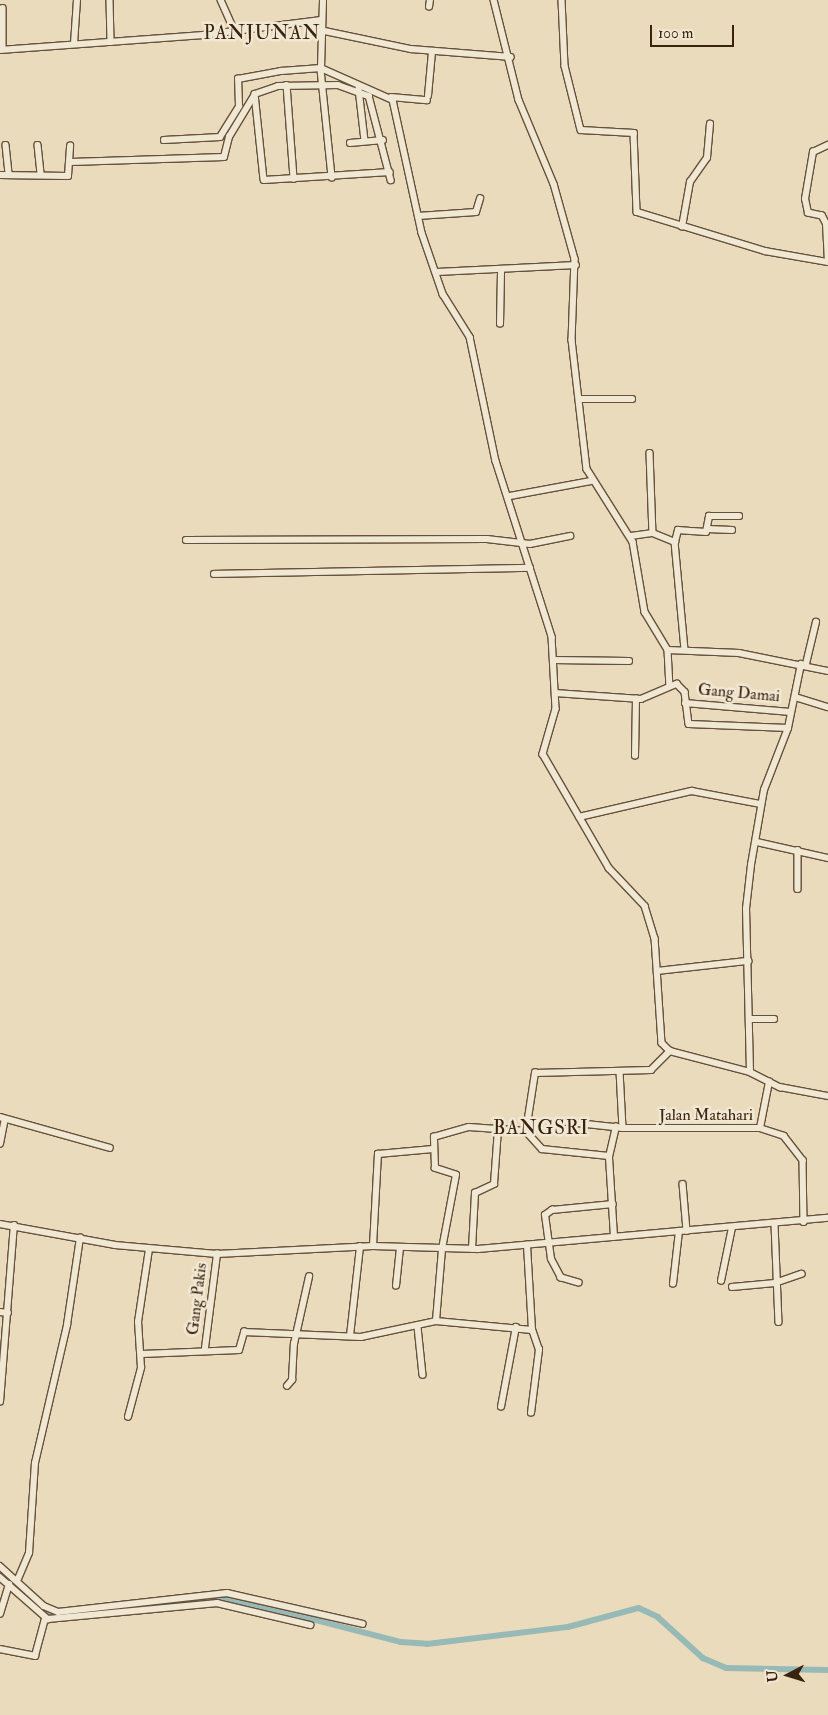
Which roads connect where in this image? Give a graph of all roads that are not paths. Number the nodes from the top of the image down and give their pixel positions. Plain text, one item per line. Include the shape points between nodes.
1 (77, 0) edge
2 (110, 0) edge
3 (222, 0) edge
4 (323, 0) edge
5 (430, 0) edge
6 (494, 0) edge
7 (562, 0) edge
8 (429, 7) dead end
9 (3, 8) dead end
10 (321, 20) junction
11 (320, 30) junction
12 (235, 31) junction
13 (111, 42) junction
14 (74, 44) junction
15 (2, 50) edge
16 (432, 52) junction
17 (511, 58) junction
18 (321, 69) junction
19 (322, 85) junction
20 (287, 86) junction
21 (359, 89) junction
22 (255, 94) junction
23 (391, 98) junction
24 (710, 124) dead end
25 (164, 140) dead end
26 (383, 140) junction
27 (365, 141) junction
28 (350, 143) dead end
29 (6, 145) dead end
30 (38, 145) dead end
31 (828, 145) edge
32 (70, 146) dead end
33 (71, 162) junction
34 (390, 172) junction
35 (0, 175) edge
36 (9, 175) junction
37 (41, 175) junction
38 (332, 177) junction
39 (294, 179) junction
40 (391, 180) dead end
41 (480, 199) dead end
42 (418, 216) junction
43 (682, 226) junction
44 (828, 229) edge
45 (828, 262) edge
46 (576, 265) junction
47 (501, 270) junction
48 (437, 272) junction
49 (500, 324) dead end
50 (580, 399) junction
51 (632, 399) dead end
52 (650, 453) dead end
53 (592, 480) junction
54 (510, 496) junction
55 (739, 516) dead end
56 (707, 529) junction
57 (732, 530) dead end
58 (653, 533) junction
59 (570, 536) dead end
60 (631, 536) junction
61 (186, 540) dead end
62 (522, 542) junction
63 (674, 542) junction
64 (530, 568) junction
65 (214, 574) dead end
66 (816, 622) dead end
67 (668, 650) junction
68 (685, 650) junction
69 (553, 660) junction
70 (629, 661) dead end
71 (804, 664) junction
72 (828, 671) edge
73 (670, 684) junction
74 (555, 693) junction
75 (794, 696) junction
76 (636, 699) junction
77 (685, 703) junction
78 (828, 707) edge
79 (791, 712) junction
80 (788, 728) junction
81 (635, 756) dead end
82 (761, 804) junction
83 (579, 817) junction
84 (757, 842) junction
85 (798, 850) junction
86 (828, 858) edge
87 (798, 889) dead end
88 (748, 961) junction
89 (657, 971) junction
90 (749, 1019) junction
91 (774, 1019) dead end
92 (670, 1051) junction
93 (620, 1071) junction
94 (750, 1072) junction
95 (769, 1082) junction
96 (828, 1096) edge
97 (2, 1118) edge
98 (559, 1121) dead end
99 (616, 1127) junction
100 (623, 1128) junction
101 (760, 1128) junction
102 (498, 1130) junction
103 (526, 1131) junction
104 (0, 1144) edge
105 (110, 1148) dead end
106 (434, 1149) junction
107 (609, 1156) junction
108 (683, 1184) dead end
109 (613, 1204) junction
110 (828, 1218) edge
111 (804, 1222) junction
112 (0, 1224) edge
113 (775, 1224) junction
114 (14, 1226) junction
115 (732, 1228) junction
116 (678, 1231) junction
117 (687, 1231) junction
118 (614, 1237) junction
119 (80, 1238) junction
120 (546, 1243) junction
121 (527, 1244) junction
122 (372, 1246) junction
123 (400, 1248) junction
124 (149, 1249) junction
125 (359, 1249) junction
126 (442, 1249) junction
127 (472, 1249) junction
128 (216, 1254) junction
129 (801, 1274) dead end
130 (309, 1277) dead end
131 (721, 1281) dead end
132 (579, 1283) dead end
133 (775, 1283) junction
134 (673, 1284) dead end
135 (396, 1286) dead end
136 (732, 1287) dead end
137 (0, 1312) edge
138 (8, 1313) junction
139 (436, 1321) junction
140 (779, 1322) dead end
141 (418, 1327) junction
142 (516, 1327) junction
143 (532, 1330) junction
144 (296, 1333) junction
145 (350, 1336) junction
146 (205, 1348) junction
147 (142, 1354) junction
148 (2, 1370) edge
149 (424, 1375) dead end
150 (287, 1386) dead end
151 (0, 1402) edge
152 (501, 1407) dead end
153 (531, 1412) dead end
154 (128, 1417) dead end
155 (0, 1566) edge
156 (0, 1577) edge
157 (18, 1579) junction
158 (8, 1584) junction
159 (0, 1614) edge
160 (45, 1618) junction
161 (363, 1624) dead end
162 (310, 1625) dead end
163 (0, 1649) edge

1 - 14 street
2 - 13 street
3 - 12 street
4 - 10 street
5 - 8 street
6 - 17 street
7 - 43 street via 566,66 581,130 631,130 635,138 636,210
9 - 15 street
10 - 11 street
10 - 12 street
11 - 16 street
11 - 18 street
12 - 13 street
13 - 14 street
14 - 15 street
16 - 17 street
16 - 23 street via 427,98
17 - 46 street via 519,100 554,184
18 - 19 street
18 - 23 street
18 - 25 street via 239,79 239,106 224,134
19 - 20 street
19 - 21 street
19 - 38 street
20 - 22 street
20 - 39 street
21 - 26 street via 371,99
21 - 27 street
22 - 33 street via 229,137 224,157
22 - 39 street via 263,179
23 - 42 street via 409,156
24 - 43 street via 707,158 690,182
26 - 27 street
26 - 34 street
27 - 28 street
29 - 36 street
30 - 37 street
31 - 44 street via 812,152 805,199 808,214 822,216
32 - 33 street
33 - 37 street via 68,176
34 - 38 street
34 - 40 street
35 - 36 street
36 - 37 street
38 - 39 street
41 - 42 street via 476,212
42 - 48 street
43 - 45 street
44 - 45 street
46 - 47 street
46 - 50 street via 572,340
47 - 48 street
47 - 49 street
48 - 54 street via 443,294 470,337 490,440
50 - 51 street
50 - 53 street via 582,440
52 - 58 street
53 - 54 street
53 - 60 street
54 - 62 street
55 - 56 street via 710,516
56 - 57 street
56 - 63 street via 678,530
58 - 60 street
58 - 63 street
59 - 62 street
60 - 67 street via 645,612
61 - 62 street
62 - 64 street
63 - 68 street
64 - 65 street
64 - 69 street via 552,638
66 - 71 street
67 - 68 street
67 - 73 street
68 - 71 street
69 - 70 street
69 - 74 street
71 - 72 street
71 - 75 street
73 - 76 street
73 - 77 street via 683,688
74 - 76 street
74 - 83 street via 556,709 543,754
75 - 78 street
75 - 79 street
76 - 81 street
77 - 79 street, Gang Damai
77 - 80 street via 686,720 692,725
79 - 80 street
80 - 82 street
82 - 83 street via 692,791
82 - 84 street
83 - 89 street via 609,868 645,906
84 - 85 street
84 - 88 street via 746,909
85 - 86 street
85 - 87 street
88 - 89 street
88 - 90 street
89 - 92 street via 662,1043
90 - 91 street
90 - 94 street
92 - 93 street via 655,1069
92 - 94 street
93 - 100 street
93 - 103 street via 535,1073
94 - 95 street
95 - 96 street
95 - 101 street
97 - 104 street
97 - 105 street
98 - 99 street, Jalan Matahari
99 - 100 street, Jalan Matahari
99 - 107 street
100 - 101 street, Jalan Matahari
101 - 111 street, Jalan Matahari via 784,1136 803,1160
102 - 103 street
102 - 106 street via 469,1127 434,1137
102 - 127 street via 494,1184 480,1187 475,1193
103 - 107 street via 542,1149
106 - 122 street via 378,1154
106 - 126 street via 435,1168 456,1175
107 - 109 street
108 - 117 street
109 - 118 street
109 - 120 street via 547,1212
110 - 111 street
111 - 113 street
112 - 114 street
113 - 115 street
113 - 133 street
114 - 119 street
114 - 138 street
115 - 117 street
115 - 131 street
116 - 117 street
116 - 118 street
116 - 134 street
118 - 120 street
119 - 124 street
119 - 157 street via 66,1325 34,1463 29,1553
120 - 121 street
120 - 132 street via 561,1278
121 - 127 street
121 - 143 street
122 - 123 street
122 - 125 street
123 - 126 street
123 - 135 street
124 - 128 street
124 - 147 street via 136,1346
125 - 128 street
125 - 145 street
126 - 127 street
126 - 139 street
128 - 146 street, Gang Pakis
129 - 133 street
130 - 144 street
133 - 136 street
133 - 140 street
137 - 138 street
138 - 148 street
139 - 141 street
139 - 142 street
141 - 145 street
141 - 149 street
142 - 143 street
142 - 152 street
143 - 153 street via 539,1350
144 - 145 street
144 - 146 street via 244,1332 239,1350
144 - 150 street via 292,1380
146 - 147 street
147 - 154 street
148 - 151 street
155 - 157 street
156 - 158 street
157 - 161 street via 44,1606 58,1612 227,1593
158 - 159 street
158 - 160 street
160 - 162 street via 217,1603
160 - 163 street via 35,1656

